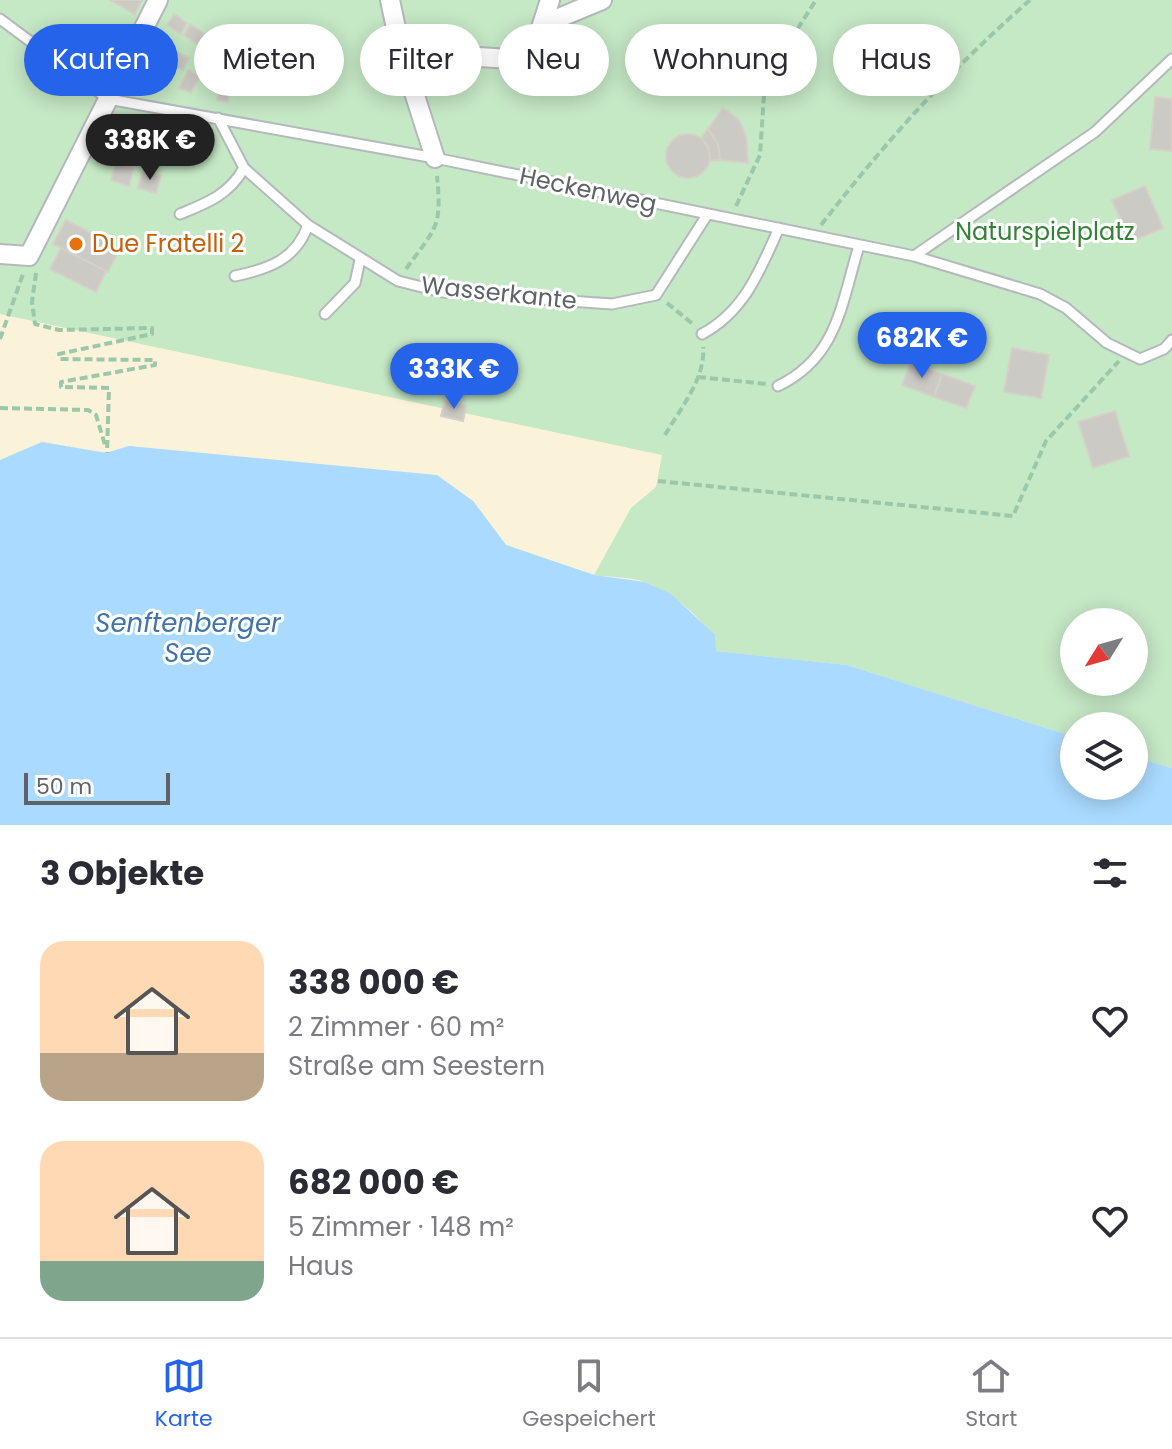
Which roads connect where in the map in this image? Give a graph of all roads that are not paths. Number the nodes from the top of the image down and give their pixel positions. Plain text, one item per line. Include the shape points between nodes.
1 (158, 0) edge
2 (390, 0) edge
3 (550, 0) edge
4 (602, 0) edge
5 (0, 19) edge
6 (395, 24) edge
7 (542, 24) edge
8 (544, 24) edge
9 (1172, 59) edge
10 (415, 96) edge
11 (108, 99) junction
12 (218, 118) junction
13 (435, 158) junction
14 (244, 168) junction
15 (180, 214) dead end
16 (707, 215) junction
17 (308, 225) junction
18 (779, 228) junction
19 (859, 246) junction
20 (0, 254) edge
21 (914, 256) junction
22 (360, 260) junction
23 (235, 276) dead end
24 (325, 314) dead end
25 (702, 334) dead end
26 (1172, 340) edge
27 (778, 386) road end

1 - 11 street
2 - 6 street
3 - 7 street
4 - 8 street
5 - 11 lane, Heckenweg
9 - 21 lane via 1095,132
10 - 13 street
11 - 12 lane, Heckenweg
11 - 20 street via 33,264
12 - 13 lane, Heckenweg
12 - 14 lane, Wasserkante
13 - 16 lane, Heckenweg
14 - 15 lane via 220,198
14 - 17 lane, Wasserkante
16 - 18 lane, Heckenweg
16 - 22 lane, Wasserkante via 656,295 612,304 442,292 398,281
17 - 22 lane, Wasserkante
17 - 23 lane via 301,245 290,253 266,269
18 - 19 lane, Heckenweg
18 - 25 lane via 738,308
19 - 21 lane, Heckenweg
19 - 27 lane via 828,346 804,374
21 - 26 lane, Heckenweg via 1040,294 1140,359
22 - 24 lane via 355,283

